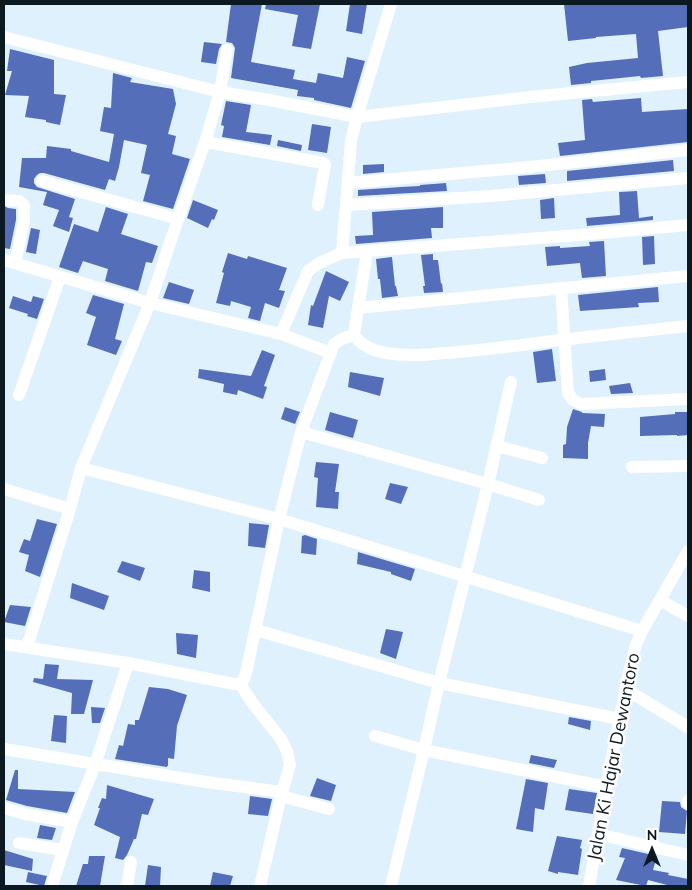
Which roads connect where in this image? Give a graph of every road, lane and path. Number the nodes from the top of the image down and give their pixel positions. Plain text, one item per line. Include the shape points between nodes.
1 (391, 4) edge
2 (4, 37) edge
3 (227, 50) dead end
4 (688, 82) edge
5 (220, 92) junction
6 (357, 117) junction
7 (204, 142) junction
8 (688, 150) edge
9 (688, 178) edge
10 (42, 181) dead end
11 (348, 183) junction
12 (9, 200) dead end
13 (318, 205) dead end
14 (347, 205) junction
15 (178, 219) junction
16 (688, 225) edge
17 (367, 252) junction
18 (342, 253) junction
19 (9, 262) edge
20 (688, 276) edge
21 (60, 277) junction
22 (561, 288) junction
23 (150, 303) junction
24 (358, 308) junction
25 (688, 326) edge
26 (281, 334) junction
27 (354, 335) junction
28 (565, 339) junction
29 (331, 353) junction
30 (511, 382) dead end
31 (19, 395) dead end
32 (688, 399) edge
33 (301, 432) junction
34 (497, 446) junction
35 (542, 458) dead end
36 (688, 466) edge
37 (81, 468) junction
38 (632, 468) dead end
39 (488, 484) junction
40 (4, 489) edge
41 (539, 500) dead end
42 (70, 509) junction
43 (279, 519) junction
44 (688, 551) edge
45 (466, 577) junction
46 (660, 600) junction
47 (688, 616) edge
48 (256, 630) junction
49 (642, 631) junction
50 (4, 644) edge
51 (27, 647) junction
52 (128, 663) junction
53 (439, 683) junction
54 (240, 684) junction
55 (626, 689) junction
56 (620, 719) junction
57 (688, 727) edge
58 (375, 736) dead end
59 (4, 749) edge
60 (424, 750) junction
61 (95, 765) junction
62 (606, 787) junction
63 (281, 794) junction
64 (4, 808) edge
65 (329, 809) dead end
66 (72, 822) junction
67 (598, 834) junction
68 (20, 843) dead end
69 (63, 850) junction
70 (688, 855) edge
71 (132, 862) dead end
72 (52, 886) edge
73 (127, 886) edge
74 (260, 886) edge
75 (391, 886) edge
76 (589, 886) edge

1 - 6 street
2 - 5 street
3 - 5 street
4 - 6 street
5 - 6 street
5 - 7 street
6 - 11 street via 351,141
7 - 13 street via 324,163
7 - 15 street
8 - 11 street
9 - 14 street
10 - 15 street
11 - 14 street
12 - 19 street via 24,205 24,221
14 - 18 street
15 - 23 street
16 - 17 street
17 - 18 street
17 - 24 street
18 - 26 street via 308,271
19 - 21 street
20 - 22 street
21 - 23 street
21 - 31 street
22 - 24 street
22 - 28 street
23 - 26 street
23 - 37 street
24 - 27 street
25 - 28 street
26 - 29 street
27 - 28 street via 364,346 374,350 415,355
27 - 29 street via 334,344
28 - 32 street via 568,393 581,404
29 - 33 street
30 - 34 street
33 - 39 street
33 - 43 street
34 - 35 street
34 - 39 street
36 - 38 street
37 - 42 street
37 - 43 street
39 - 41 street
39 - 45 street
40 - 42 street
42 - 51 street
43 - 45 street
43 - 48 street
44 - 46 street, Jalan Ki Hajar Dewantoro
45 - 49 street
45 - 53 street
46 - 47 street
46 - 49 street, Jalan Ki Hajar Dewantoro
48 - 53 street
48 - 54 street via 246,673
49 - 55 street, Jalan Ki Hajar Dewantoro
50 - 51 street
51 - 52 street
52 - 54 street
52 - 61 street
53 - 56 street
53 - 60 street
54 - 63 street via 287,751 290,765
55 - 56 street, Jalan Ki Hajar Dewantoro
55 - 57 street
56 - 62 street, Jalan Ki Hajar Dewantoro
58 - 60 street
59 - 61 street
60 - 62 street
60 - 75 street
61 - 63 street
61 - 66 street
62 - 67 street, Jalan Ki Hajar Dewantoro
63 - 65 street
63 - 74 street
64 - 66 street
66 - 69 street
67 - 70 street
67 - 76 street, Jalan Ki Hajar Dewantoro
68 - 69 street
69 - 72 street
71 - 73 street

